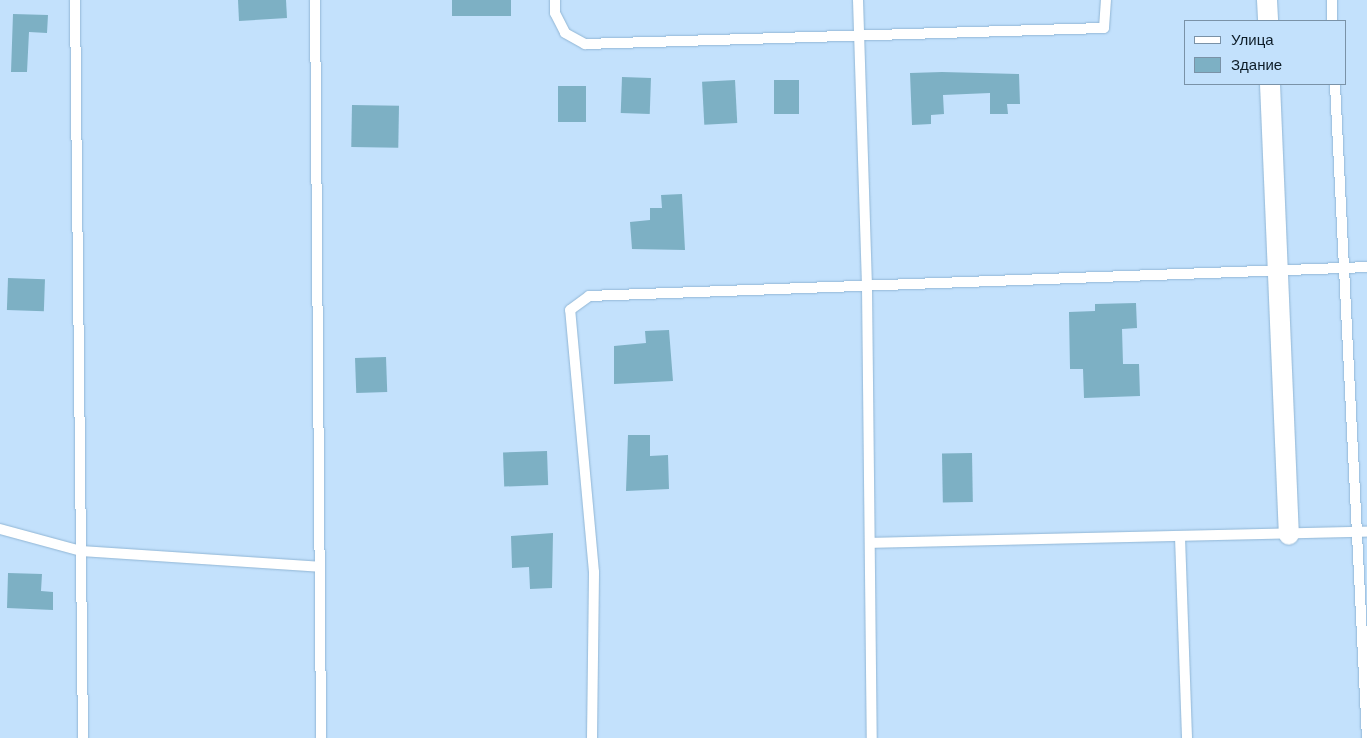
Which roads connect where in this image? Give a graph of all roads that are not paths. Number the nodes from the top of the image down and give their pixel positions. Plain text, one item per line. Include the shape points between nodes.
1 (75, 0) edge
2 (315, 0) edge
3 (555, 0) edge
4 (858, 0) edge
5 (1106, 0) edge
6 (1267, 0) edge
7 (1332, 0) edge
8 (1268, 20) edge
9 (1332, 20) edge
10 (858, 35) junction
11 (1270, 85) edge
12 (1335, 85) edge
13 (1367, 267) edge
14 (1344, 268) junction
15 (1276, 271) junction
16 (868, 287) junction
17 (0, 529) edge
18 (1362, 532) edge
19 (1289, 535) junction
20 (1180, 537) junction
21 (870, 543) junction
22 (81, 551) junction
23 (319, 568) junction
24 (83, 738) edge
25 (321, 738) edge
26 (592, 738) edge
27 (872, 738) edge
28 (1187, 738) edge
29 (1367, 738) edge

1 - 22 lane
2 - 23 lane
3 - 10 lane via 555,13 566,34 585,44
4 - 10 lane
5 - 10 lane via 1104,28
6 - 8 street
7 - 9 lane
10 - 16 lane
11 - 15 street
12 - 14 lane
13 - 14 lane
14 - 15 lane
14 - 18 lane
15 - 16 lane
15 - 19 street
16 - 21 lane
16 - 26 lane via 589,296 570,310 594,572
17 - 22 lane
18 - 19 lane
18 - 29 lane
19 - 20 lane
20 - 21 lane
20 - 28 lane
21 - 27 lane
22 - 23 lane
22 - 24 lane
23 - 25 lane

